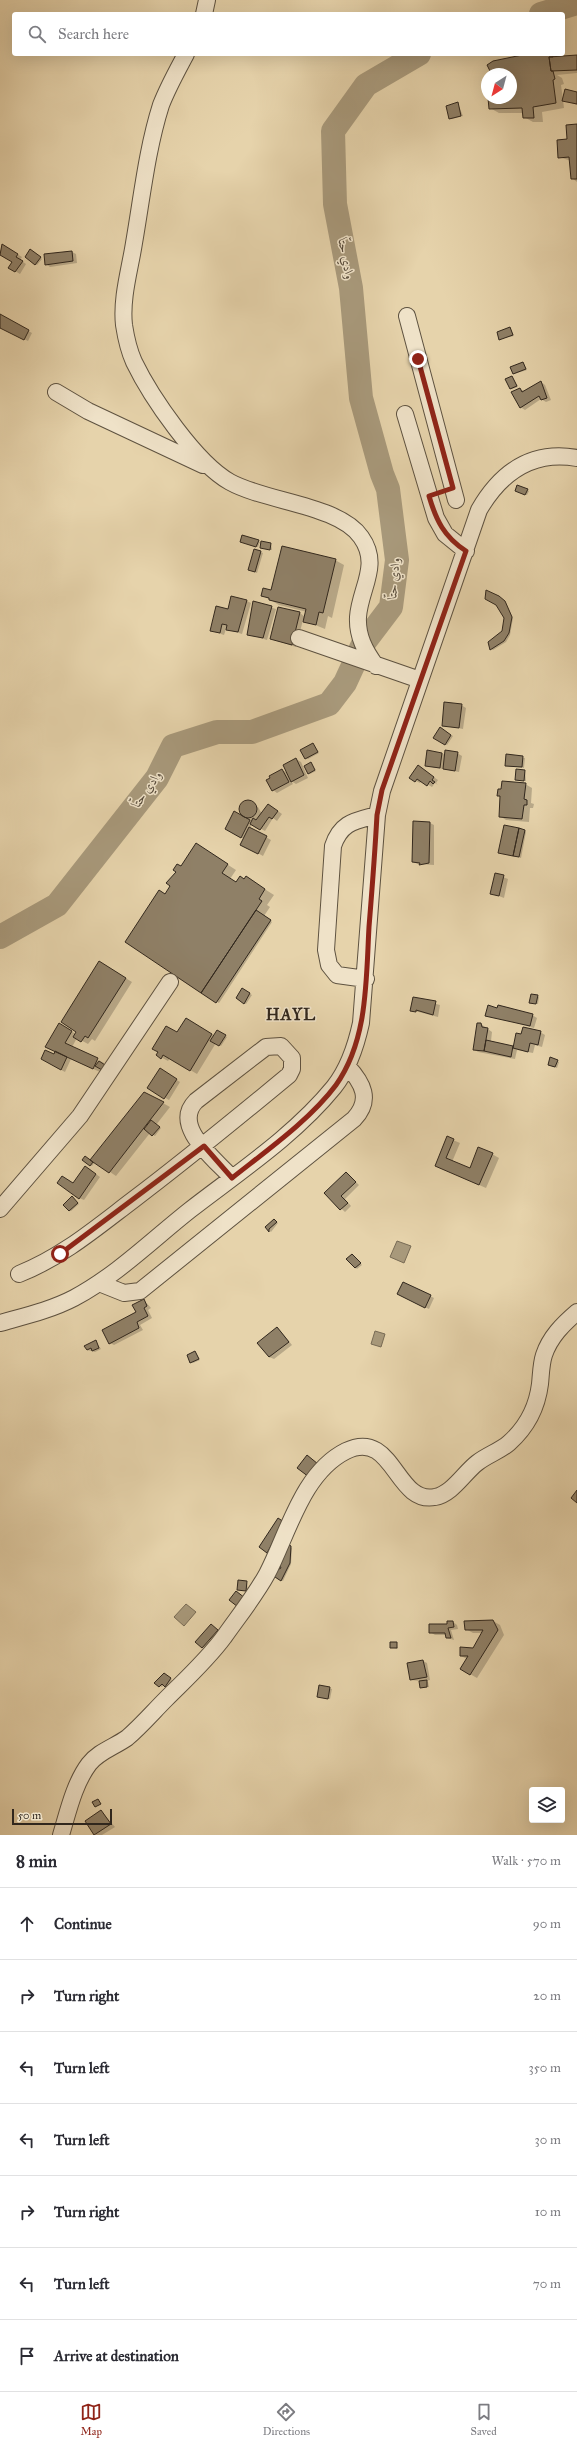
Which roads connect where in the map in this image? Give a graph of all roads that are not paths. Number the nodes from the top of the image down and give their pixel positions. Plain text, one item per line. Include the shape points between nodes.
1 (207, 0) edge
2 (204, 12) edge
3 (185, 56) edge
4 (407, 316) dead end
5 (56, 392) dead end
6 (405, 414) dead end
7 (577, 458) edge
8 (212, 469) junction
9 (429, 496) junction
10 (466, 551) junction
11 (299, 638) dead end
12 (376, 666) junction
13 (420, 680) junction
14 (377, 815) junction
15 (366, 979) junction
16 (170, 982) dead end
17 (347, 1066) junction
18 (204, 1146) junction
19 (232, 1178) junction
20 (0, 1209) edge
21 (19, 1274) dead end
22 (99, 1283) junction
23 (577, 1312) edge
24 (0, 1323) edge
25 (61, 1835) edge

1 - 2 street
3 - 8 street via 169,86 156,121 127,285 124,323 133,360 145,382 186,441
4 - 9 street via 454,494
5 - 8 street via 88,411
6 - 9 street
7 - 10 street via 558,455 538,458 519,466 503,478 489,492 479,510
8 - 12 street via 247,490 342,519 361,537 371,567 358,616 360,635
9 - 10 street via 436,518 445,534
10 - 13 street
11 - 12 street
12 - 13 street
13 - 14 street via 387,771
14 - 15 street
14 - 15 street via 351,822 337,832 333,846 326,950 329,965 336,975
15 - 17 street via 356,1046
16 - 20 street via 80,1116
17 - 19 street via 336,1086 320,1103
17 - 22 street via 358,1077 364,1091 364,1104 354,1119 140,1290 124,1293
18 - 18 street via 191,1132 187,1123 192,1106 266,1047 276,1045 286,1049 293,1064 288,1074
18 - 19 street
18 - 21 street via 72,1246 47,1262
19 - 22 street
22 - 24 street via 73,1299
23 - 25 street via 562,1325 548,1346 535,1406 524,1427 507,1444 476,1464 444,1494 429,1498 416,1495 406,1486 388,1459 371,1449 348,1450 328,1464 310,1485 266,1575 218,1644 134,1732 98,1755 87,1766

